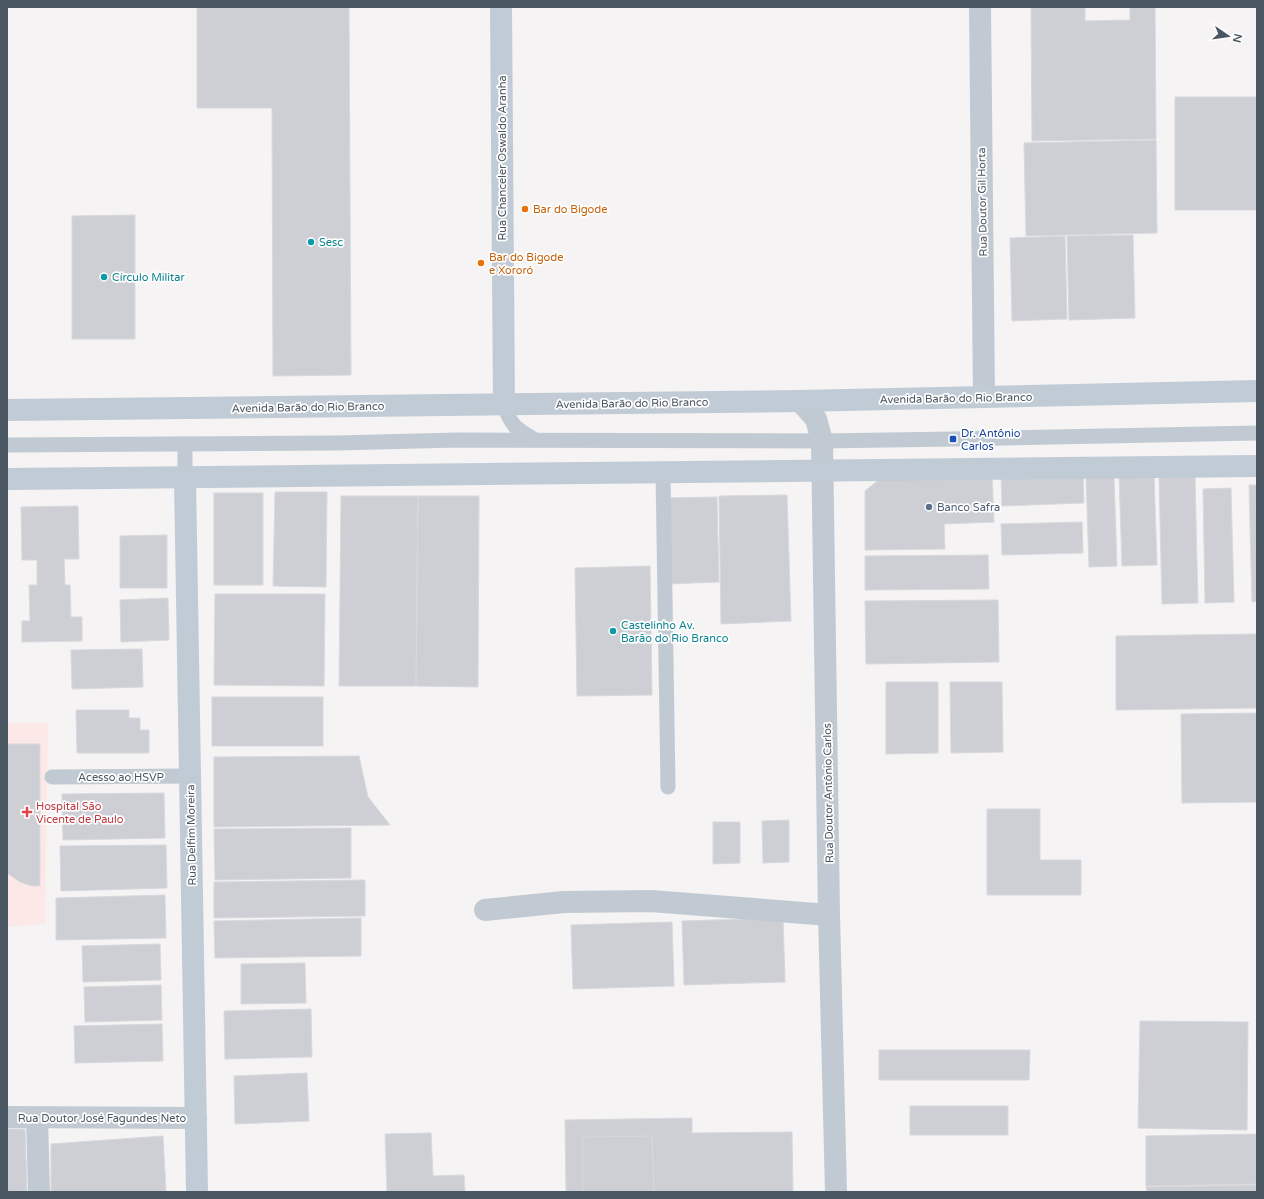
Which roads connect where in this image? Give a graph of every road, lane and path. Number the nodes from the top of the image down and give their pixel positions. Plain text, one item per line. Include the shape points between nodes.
1 (501, 7) edge
2 (980, 7) edge
3 (1257, 391) edge
4 (984, 397) junction
5 (800, 401) junction
6 (504, 405) junction
7 (7, 410) edge
8 (1257, 433) edge
9 (536, 441) junction
10 (822, 441) junction
11 (7, 444) edge
12 (185, 444) junction
13 (1257, 466) edge
14 (823, 471) junction
15 (663, 472) junction
16 (185, 478) junction
17 (7, 479) edge
18 (190, 776) junction
19 (52, 777) dead end
20 (668, 787) dead end
21 (485, 910) dead end
22 (830, 915) junction
23 (7, 1118) edge
24 (37, 1118) junction
25 (196, 1118) junction
26 (39, 1192) edge
27 (197, 1192) edge
28 (836, 1192) edge

1 - 6 main road, Rua Chanceler Oswaldo Aranha
2 - 4 street, Rua Doutor Gil Horta
3 - 4 main road, Avenida Barão do Rio Branco
4 - 5 main road, Avenida Barão do Rio Branco
5 - 6 main road, Avenida Barão do Rio Branco
5 - 10 street, Rua Doutor Antônio Carlos via 816,419
6 - 7 main road, Avenida Barão do Rio Branco
6 - 9 lane via 508,418 516,429
8 - 10 lane
9 - 10 lane
9 - 12 lane
10 - 14 street, Rua Doutor Antônio Carlos
11 - 12 lane
12 - 16 lane
13 - 14 main road
14 - 15 main road
14 - 22 street, Rua Doutor Antônio Carlos
15 - 16 main road
15 - 20 lane
16 - 17 main road
16 - 18 main road, Rua Delfim Moreira
18 - 19 lane, Acesso ao HSVP
18 - 25 main road, Rua Delfim Moreira
21 - 22 street via 564,902 652,901
22 - 28 street, Rua Doutor Antônio Carlos
23 - 24 street, Rua Doutor José Fagundes Neto
24 - 25 street, Rua Doutor José Fagundes Neto
24 - 26 street
25 - 27 main road, Rua Delfim Moreira

